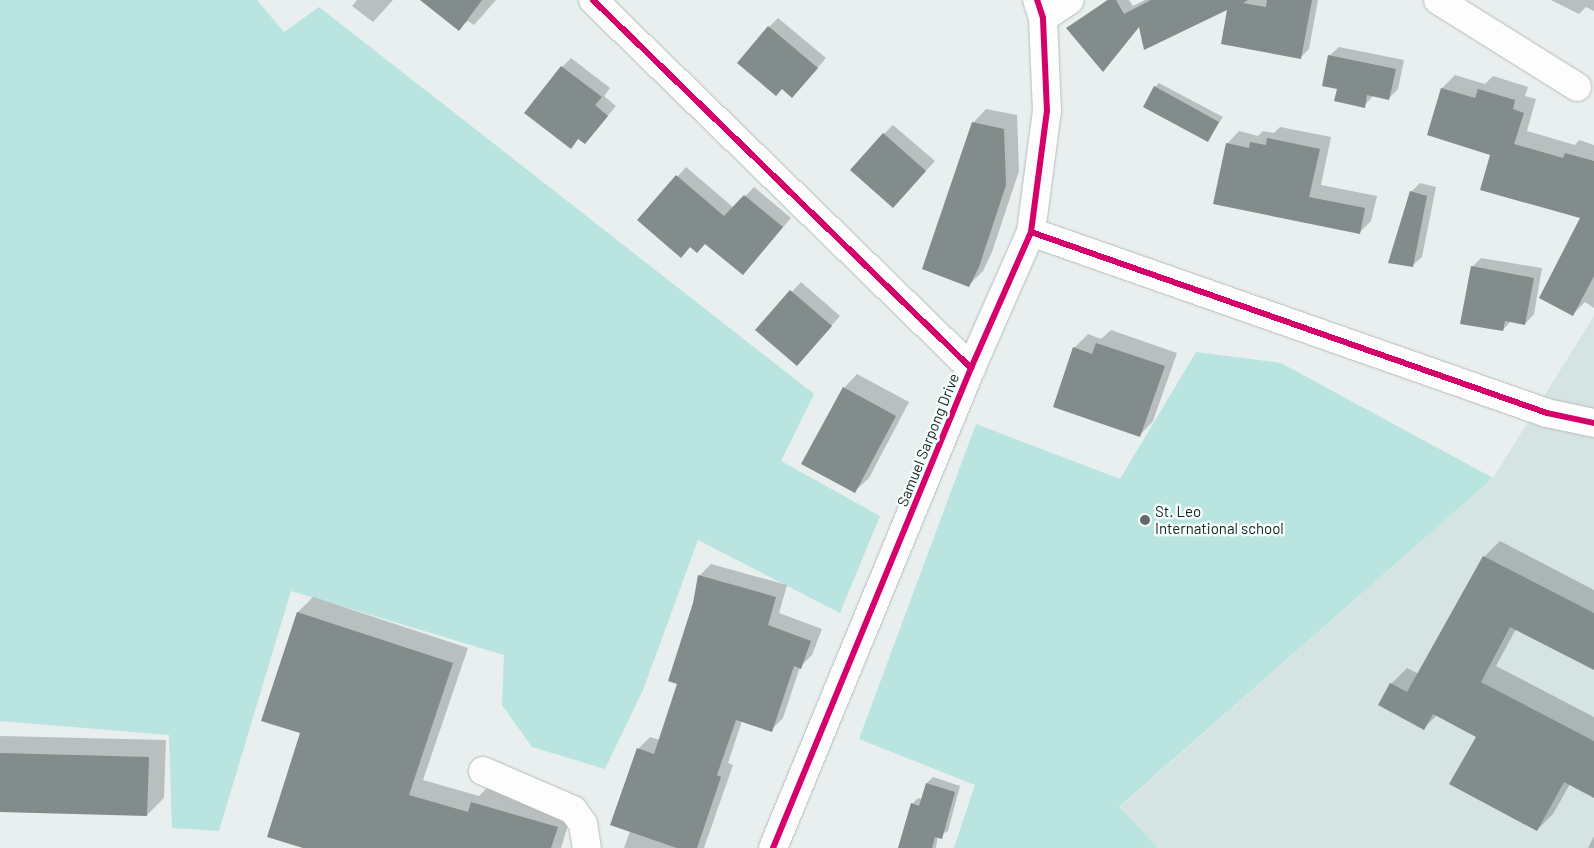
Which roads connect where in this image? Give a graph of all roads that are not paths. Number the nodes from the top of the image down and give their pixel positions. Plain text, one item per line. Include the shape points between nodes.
1 (593, 0) edge
2 (1070, 0) edge
3 (1438, 0) edge
4 (1040, 9) edge
5 (1578, 87) dead end
6 (1031, 232) junction
7 (971, 368) junction
8 (1594, 423) edge
9 (482, 771) dead end
10 (587, 848) edge
11 (773, 848) edge

1 - 7 street
2 - 4 street
3 - 5 street
4 - 6 street, Samuel Sarpong Drive via 1047,111
6 - 7 street, Samuel Sarpong Drive
6 - 8 street via 1546,412
7 - 11 street, Samuel Sarpong Drive
9 - 10 street via 573,810 583,824

